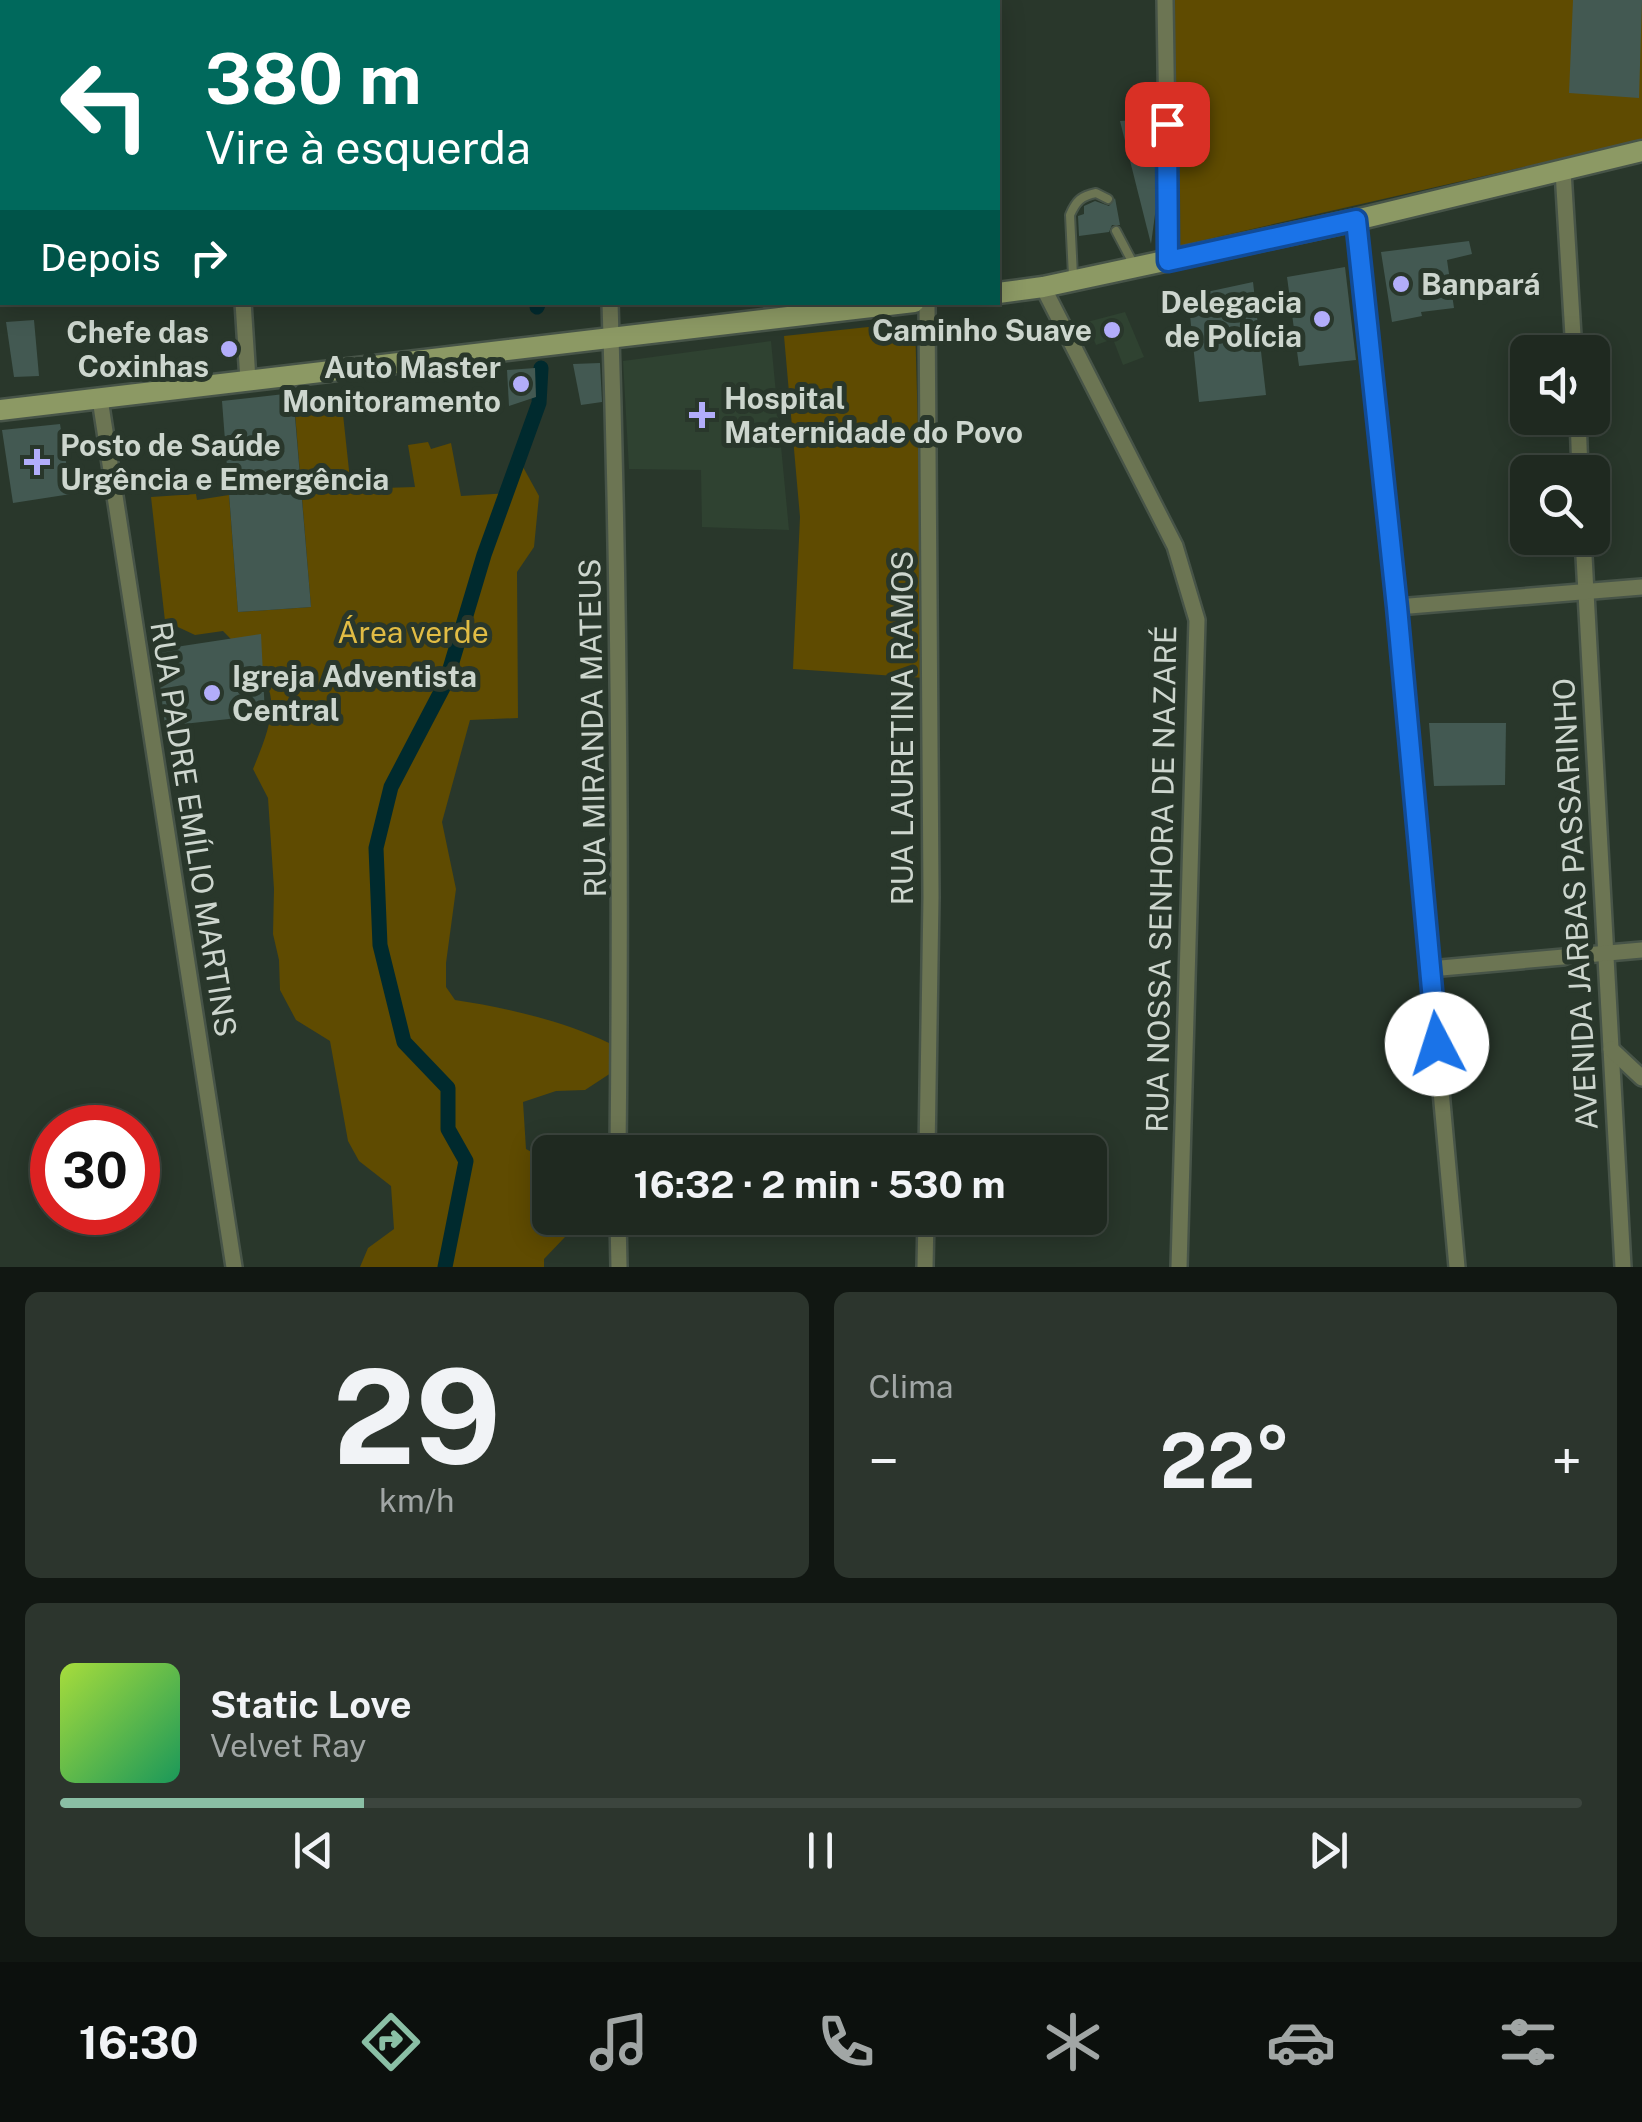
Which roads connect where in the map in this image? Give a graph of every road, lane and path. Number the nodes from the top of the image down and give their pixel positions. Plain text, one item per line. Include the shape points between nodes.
1 (1165, 0) edge
2 (1642, 152) edge
3 (1562, 171) junction
4 (1108, 199) dead end
5 (1356, 220) junction
6 (1116, 231) dead end
7 (1168, 261) junction
8 (1136, 268) junction
9 (1074, 281) junction
10 (1042, 287) junction
11 (1000, 293) edge
12 (244, 305) edge
13 (610, 305) edge
14 (875, 305) edge
15 (926, 305) edge
16 (811, 310) edge
17 (1573, 335) edge
18 (611, 338) junction
19 (248, 380) junction
20 (100, 400) junction
21 (0, 410) edge
22 (1584, 555) edge
23 (1642, 587) edge
24 (1585, 593) junction
25 (1397, 607) junction
26 (1642, 950) edge
27 (1604, 954) junction
28 (1430, 970) junction
29 (1611, 1049) junction
30 (1642, 1078) edge
31 (618, 1135) edge
32 (927, 1135) edge
33 (618, 1235) edge
34 (926, 1235) edge
35 (234, 1267) edge
36 (619, 1267) edge
37 (925, 1267) edge
38 (1179, 1267) edge
39 (1457, 1267) edge
40 (1623, 1267) edge

1 - 7 street
2 - 3 main road
3 - 5 main road
3 - 17 street
4 - 9 lane via 1082,196 1070,215
5 - 7 main road
5 - 25 street
6 - 8 lane
7 - 8 main road
8 - 9 main road
9 - 10 main road
10 - 11 main road
10 - 38 street, RUA NOSSA SENHORA DE NAZARÉ via 1175,546 1197,620
12 - 19 street
13 - 18 street, RUA MIRANDA MATEUS
14 - 16 main road
15 - 32 street, RUA LAURETINA RAMOS
16 - 18 main road
18 - 19 main road
18 - 31 street, RUA MIRANDA MATEUS via 618,554
19 - 20 main road
20 - 21 main road
20 - 35 street, RUA PADRE EMÍLIO MARTINS
22 - 24 street, AVENIDA JARBAS PASSARINHO
23 - 24 street
24 - 25 street
24 - 27 street, AVENIDA JARBAS PASSARINHO
25 - 28 street
26 - 27 street
27 - 28 street
27 - 29 street, AVENIDA JARBAS PASSARINHO
28 - 39 street
29 - 30 street
29 - 40 street, AVENIDA JARBAS PASSARINHO
33 - 36 street
34 - 37 street

